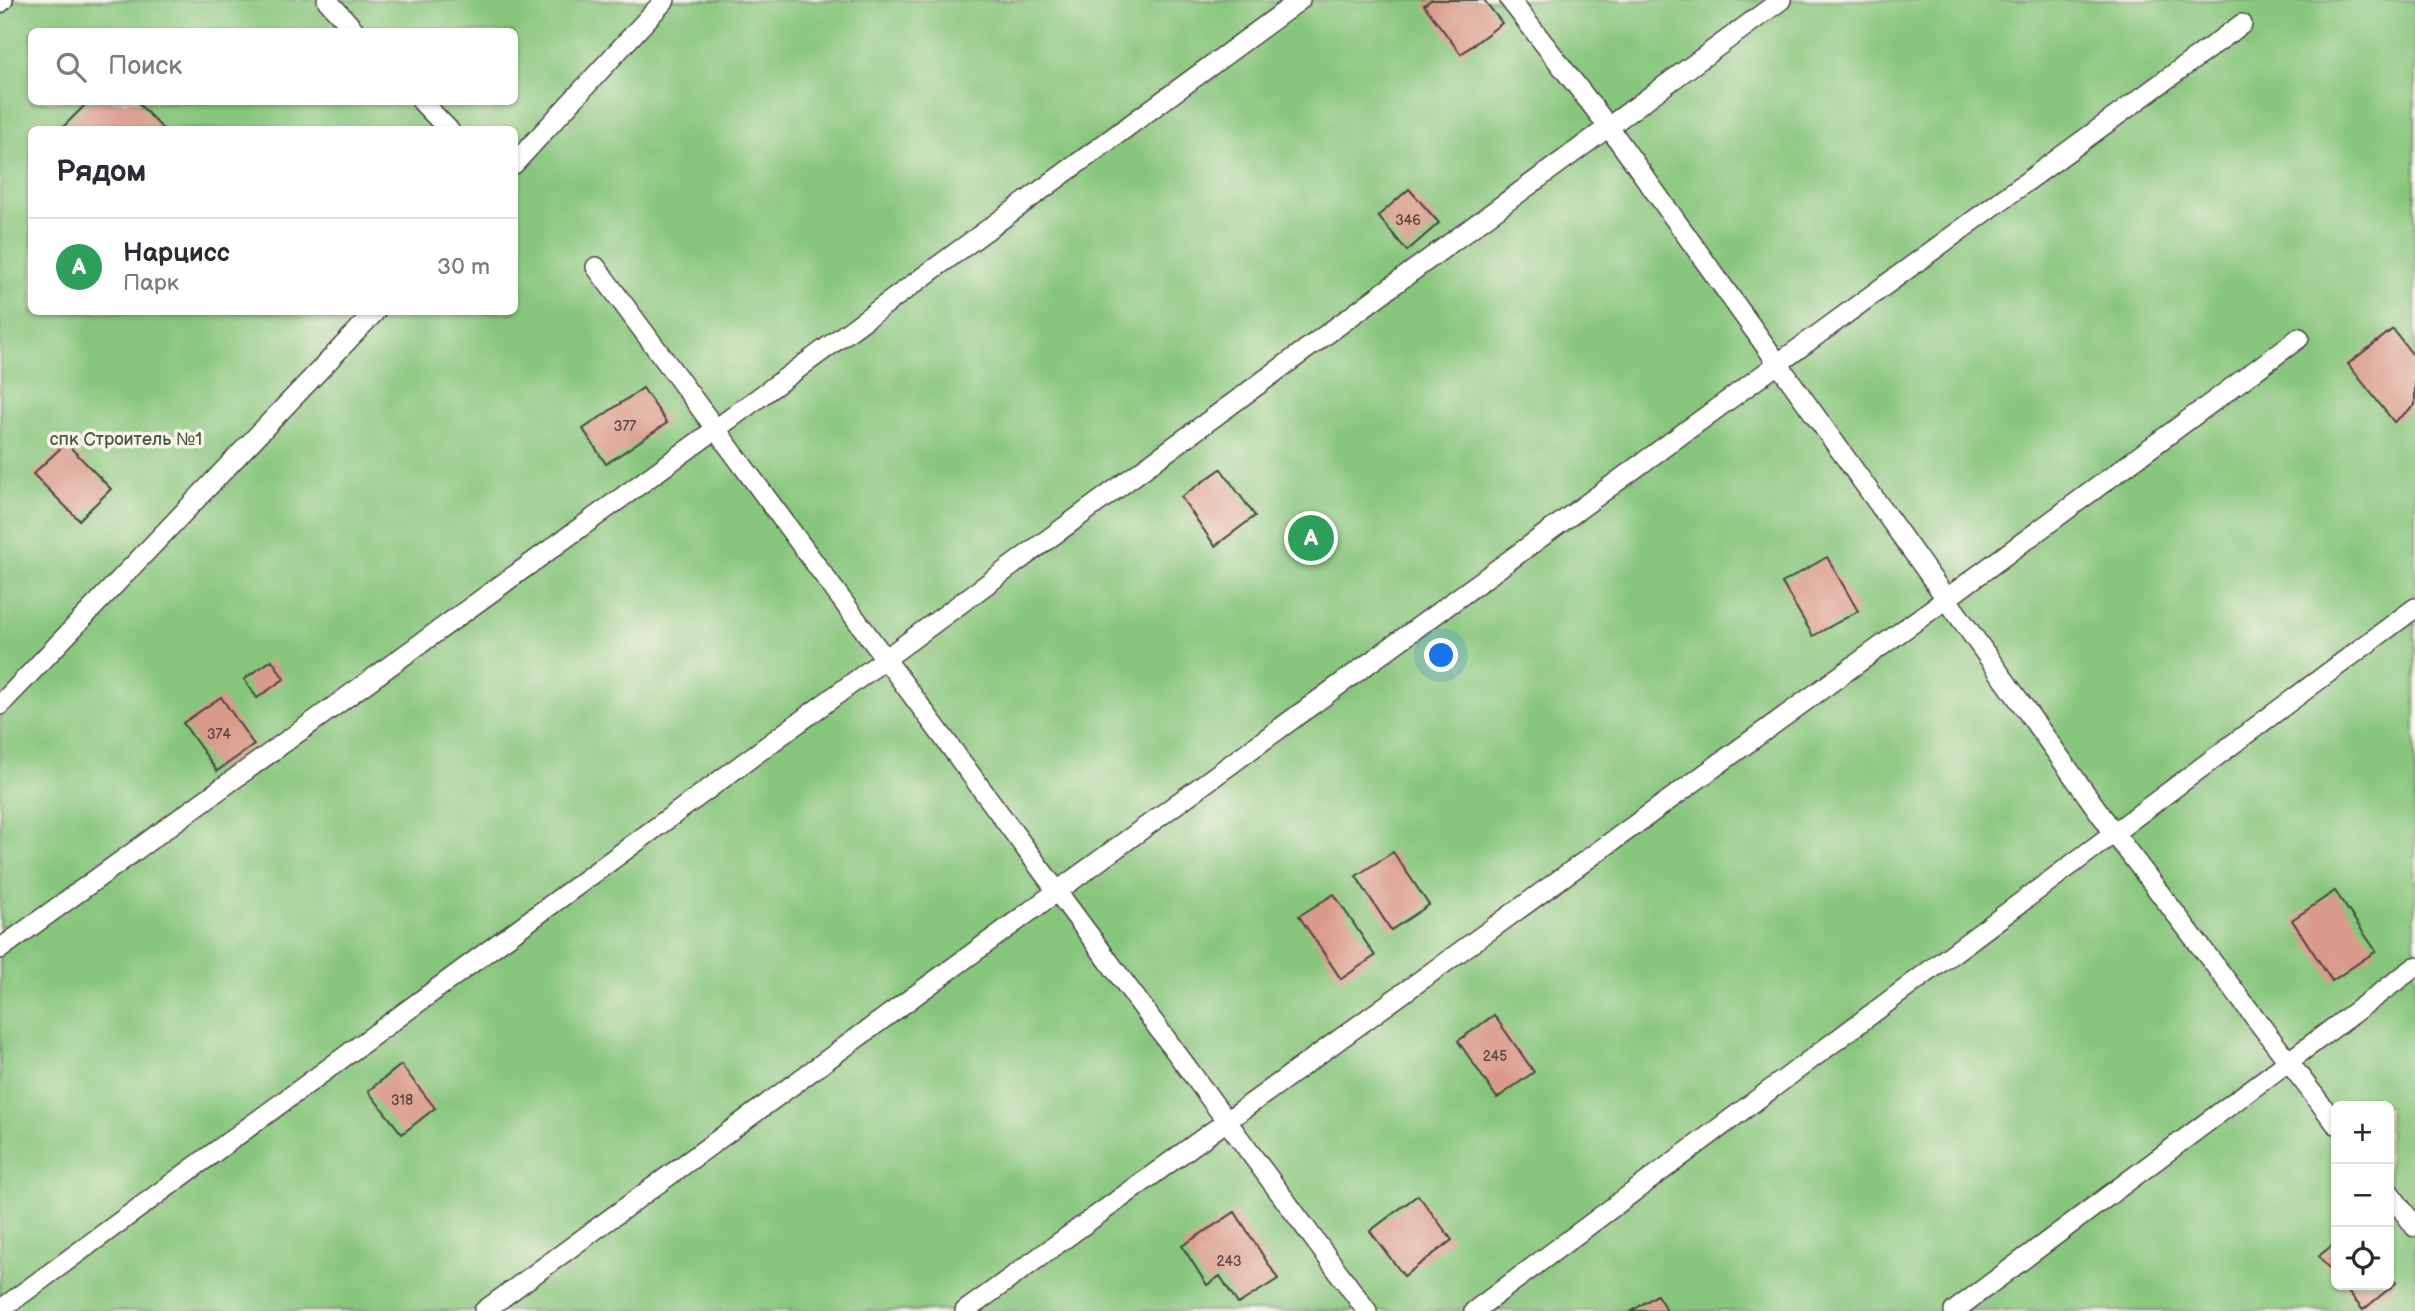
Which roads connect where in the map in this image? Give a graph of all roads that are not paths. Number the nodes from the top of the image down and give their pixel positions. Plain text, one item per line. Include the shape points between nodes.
1 (327, 0) edge
2 (665, 0) edge
3 (1300, 0) edge
4 (1510, 0) edge
5 (1781, 0) edge
6 (2242, 24) dead end
7 (352, 28) edge
8 (425, 105) edge
9 (445, 126) edge
10 (1608, 126) junction
11 (518, 160) edge
12 (596, 267) dead end
13 (372, 315) edge
14 (2299, 338) dead end
15 (1778, 364) junction
16 (716, 429) junction
17 (1946, 599) junction
18 (2415, 608) edge
19 (886, 658) junction
20 (0, 705) edge
21 (2114, 833) junction
22 (1056, 891) junction
23 (0, 949) edge
24 (2415, 967) edge
25 (2289, 1062) junction
26 (2331, 1117) edge
27 (1226, 1121) junction
28 (2394, 1199) edge
29 (2415, 1227) edge
30 (0, 1310) edge
31 (484, 1311) edge
32 (965, 1311) edge
33 (1367, 1311) edge
34 (1474, 1311) edge
35 (1954, 1311) edge

1 - 7 lane
2 - 11 lane
3 - 16 lane
4 - 10 lane
5 - 10 lane
6 - 15 lane
8 - 9 lane
10 - 15 lane
10 - 19 lane
12 - 16 lane
13 - 20 lane
14 - 17 lane
15 - 17 lane
15 - 22 lane
16 - 19 lane
16 - 23 lane
17 - 21 lane
17 - 27 lane
18 - 21 lane
19 - 22 lane
19 - 30 lane
21 - 25 lane
21 - 34 lane
22 - 27 lane
22 - 31 lane
24 - 25 lane
25 - 26 lane
25 - 35 lane
27 - 32 lane
27 - 33 lane
28 - 29 lane

